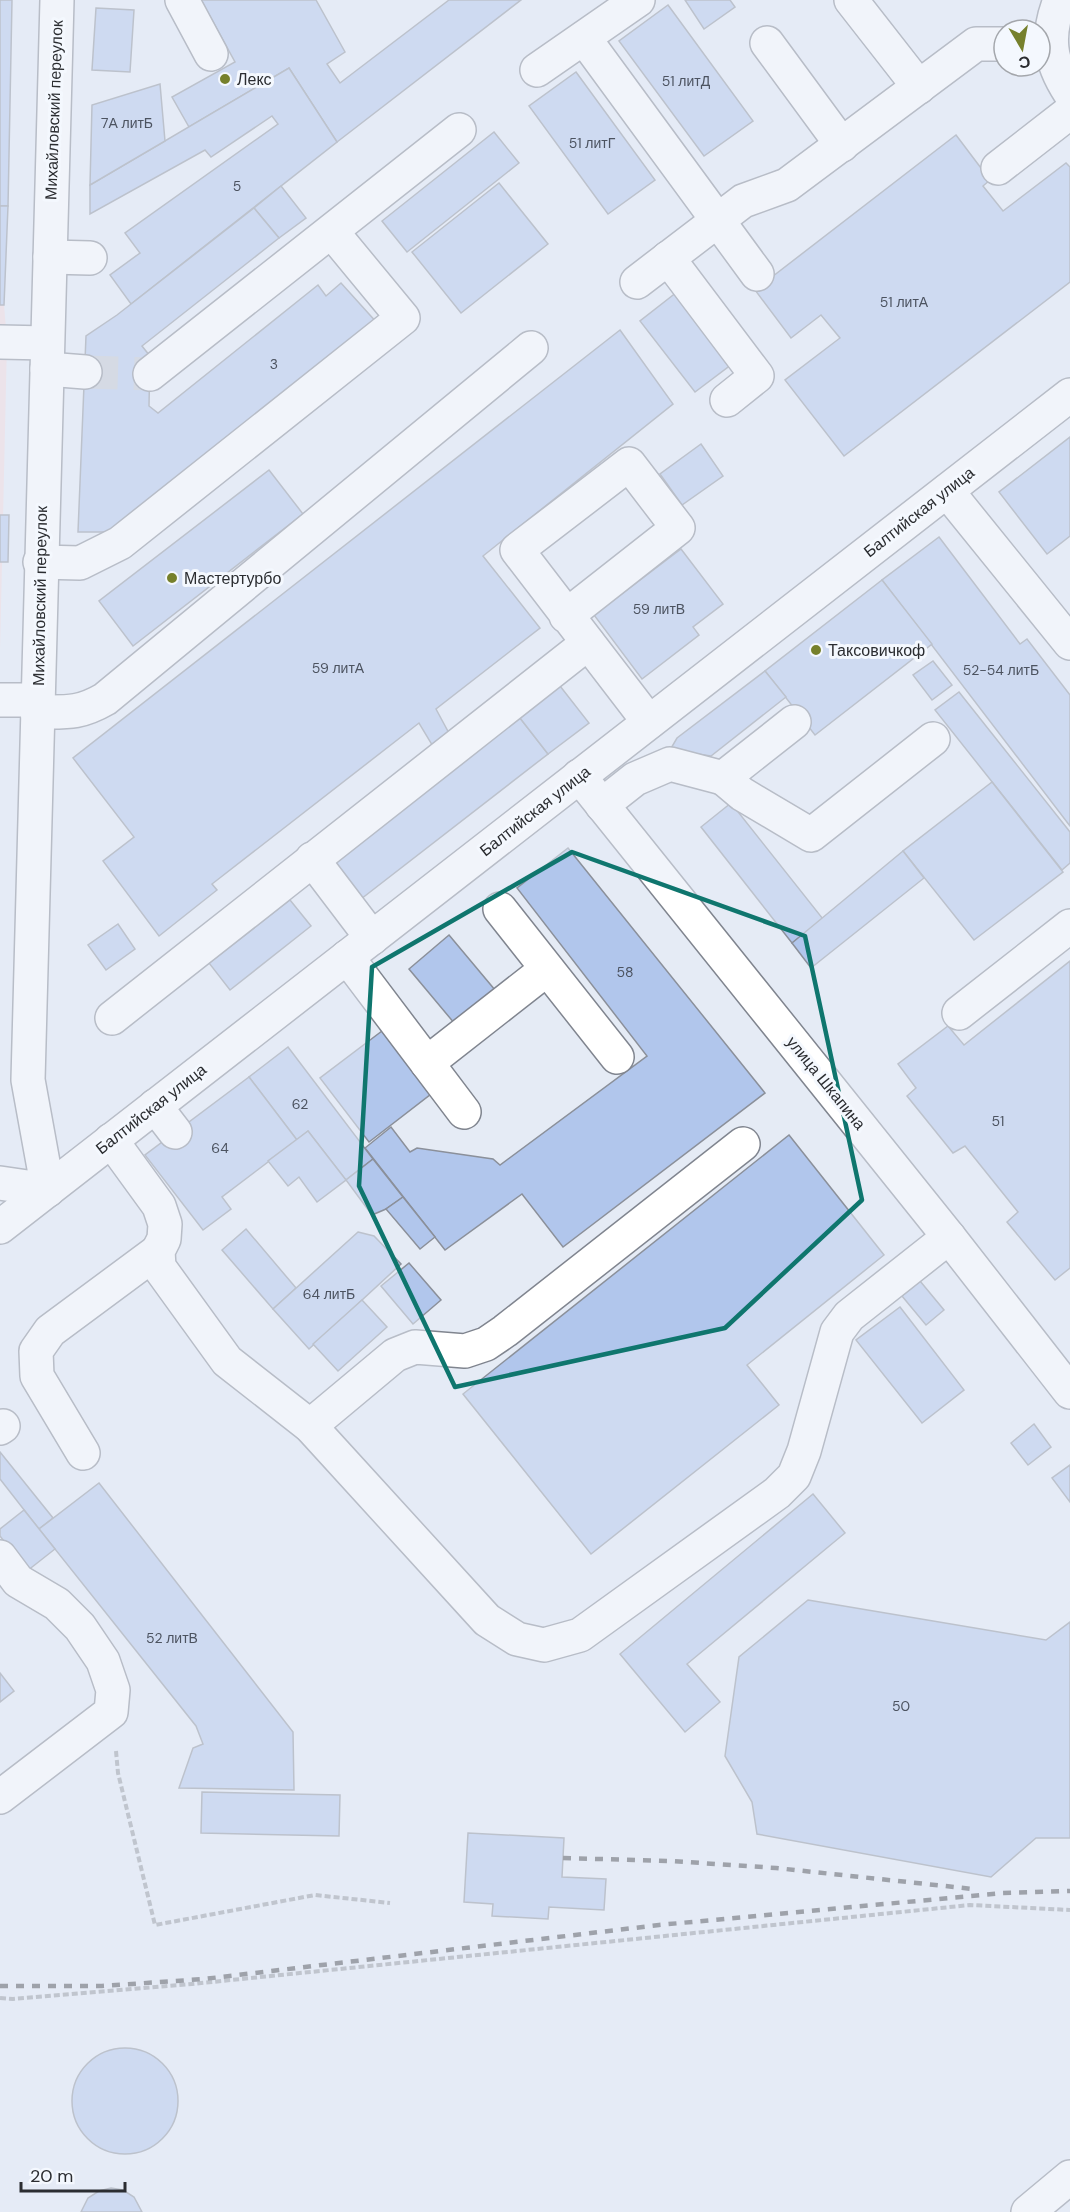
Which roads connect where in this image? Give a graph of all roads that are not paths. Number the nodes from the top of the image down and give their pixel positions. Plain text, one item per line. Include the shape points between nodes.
1 (57, 0) edge
2 (182, 0) edge
3 (638, 0) edge
4 (851, 0) edge
5 (1059, 0) edge
6 (1052, 20) edge
7 (584, 38) junction
8 (767, 43) dead end
9 (992, 44) edge
10 (211, 54) dead end
11 (1052, 61) edge
12 (537, 70) dead end
13 (919, 87) junction
14 (1070, 93) edge
15 (1070, 112) edge
16 (459, 130) dead end
17 (842, 144) junction
18 (998, 168) dead end
19 (717, 219) junction
20 (332, 231) junction
21 (50, 257) junction
22 (90, 258) dead end
23 (668, 258) junction
24 (758, 274) dead end
25 (637, 282) dead end
26 (0, 342) edge
27 (531, 348) dead end
28 (47, 356) junction
29 (85, 372) tunnel mouth
30 (150, 374) tunnel mouth
31 (1070, 395) edge
32 (727, 400) dead end
33 (947, 490) junction
34 (40, 562) junction
35 (566, 616) junction
36 (588, 643) junction
37 (1070, 643) edge
38 (0, 700) edge
39 (38, 706) junction
40 (649, 722) junction
41 (794, 722) dead end
42 (933, 739) dead end
43 (579, 776) junction
44 (723, 778) junction
45 (602, 805) junction
46 (312, 859) junction
47 (500, 909) dead end
48 (1070, 926) edge
49 (372, 938) junction
50 (346, 957) junction
51 (547, 969) junction
52 (959, 1013) dead end
53 (112, 1018) dead end
54 (616, 1057) dead end
55 (427, 1063) junction
56 (155, 1106) junction
57 (464, 1112) dead end
58 (175, 1132) dead end
59 (111, 1140) junction
60 (743, 1144) dead end
61 (0, 1183) edge
62 (48, 1190) junction
63 (0, 1227) edge
64 (949, 1237) junction
65 (158, 1251) junction
66 (1063, 1370) edge
67 (310, 1426) junction
68 (83, 1453) dead end
69 (0, 1557) edge
70 (0, 1797) edge
71 (1070, 2177) edge
72 (1028, 2212) edge

1 - 21 street, Михайловский переулок
2 - 10 street
3 - 7 street
4 - 13 street
5 - 6 street
7 - 12 street
7 - 19 street
8 - 17 street
9 - 13 street via 976,44
11 - 14 street
13 - 17 street
15 - 18 street
16 - 20 street
17 - 19 street via 787,185 743,201
19 - 23 street
19 - 24 street
20 - 30 street
20 - 34 street via 403,318 120,543 80,563
21 - 22 street
21 - 28 street, Михайловский переулок
23 - 25 street
23 - 32 street via 757,376
26 - 28 street
27 - 39 street via 105,699 76,712
28 - 29 street
28 - 34 street, Михайловский переулок
31 - 33 street, Балтийская улица
33 - 37 street
33 - 40 street, Балтийская улица
34 - 39 street, Михайловский переулок
35 - 35 street via 678,528 629,464 517,550
35 - 36 street
36 - 40 street
36 - 46 street
38 - 39 street
39 - 62 street, Михайловский переулок via 27,1080
40 - 43 street, Балтийская улица
41 - 44 street
42 - 44 street via 811,835 742,794
43 - 45 street, улица Шкапина
43 - 49 street, Балтийская улица
44 - 45 street via 670,764 635,779
45 - 64 street, улица Шкапина
46 - 49 street
46 - 53 street
47 - 51 street
48 - 52 street
49 - 50 street, Балтийская улица
50 - 55 street
50 - 56 street, Балтийская улица
51 - 54 street
51 - 55 street
55 - 57 street
56 - 58 street
56 - 59 street, Балтийская улица
59 - 62 street, Балтийская улица
59 - 65 street via 159,1206 165,1224
60 - 67 street via 486,1344 465,1351 415,1347 395,1354
61 - 62 street
62 - 63 street, Балтийская улица
64 - 66 street, улица Шкапина
64 - 67 street via 849,1316 837,1332 794,1476 777,1493 580,1635 544,1645 518,1639 487,1620
65 - 67 street via 159,1267 167,1280 227,1361
65 - 68 street via 50,1331 36,1351 37,1377
69 - 70 street via 18,1581 57,1604 80,1627 103,1661 113,1690 111,1712
71 - 72 street

